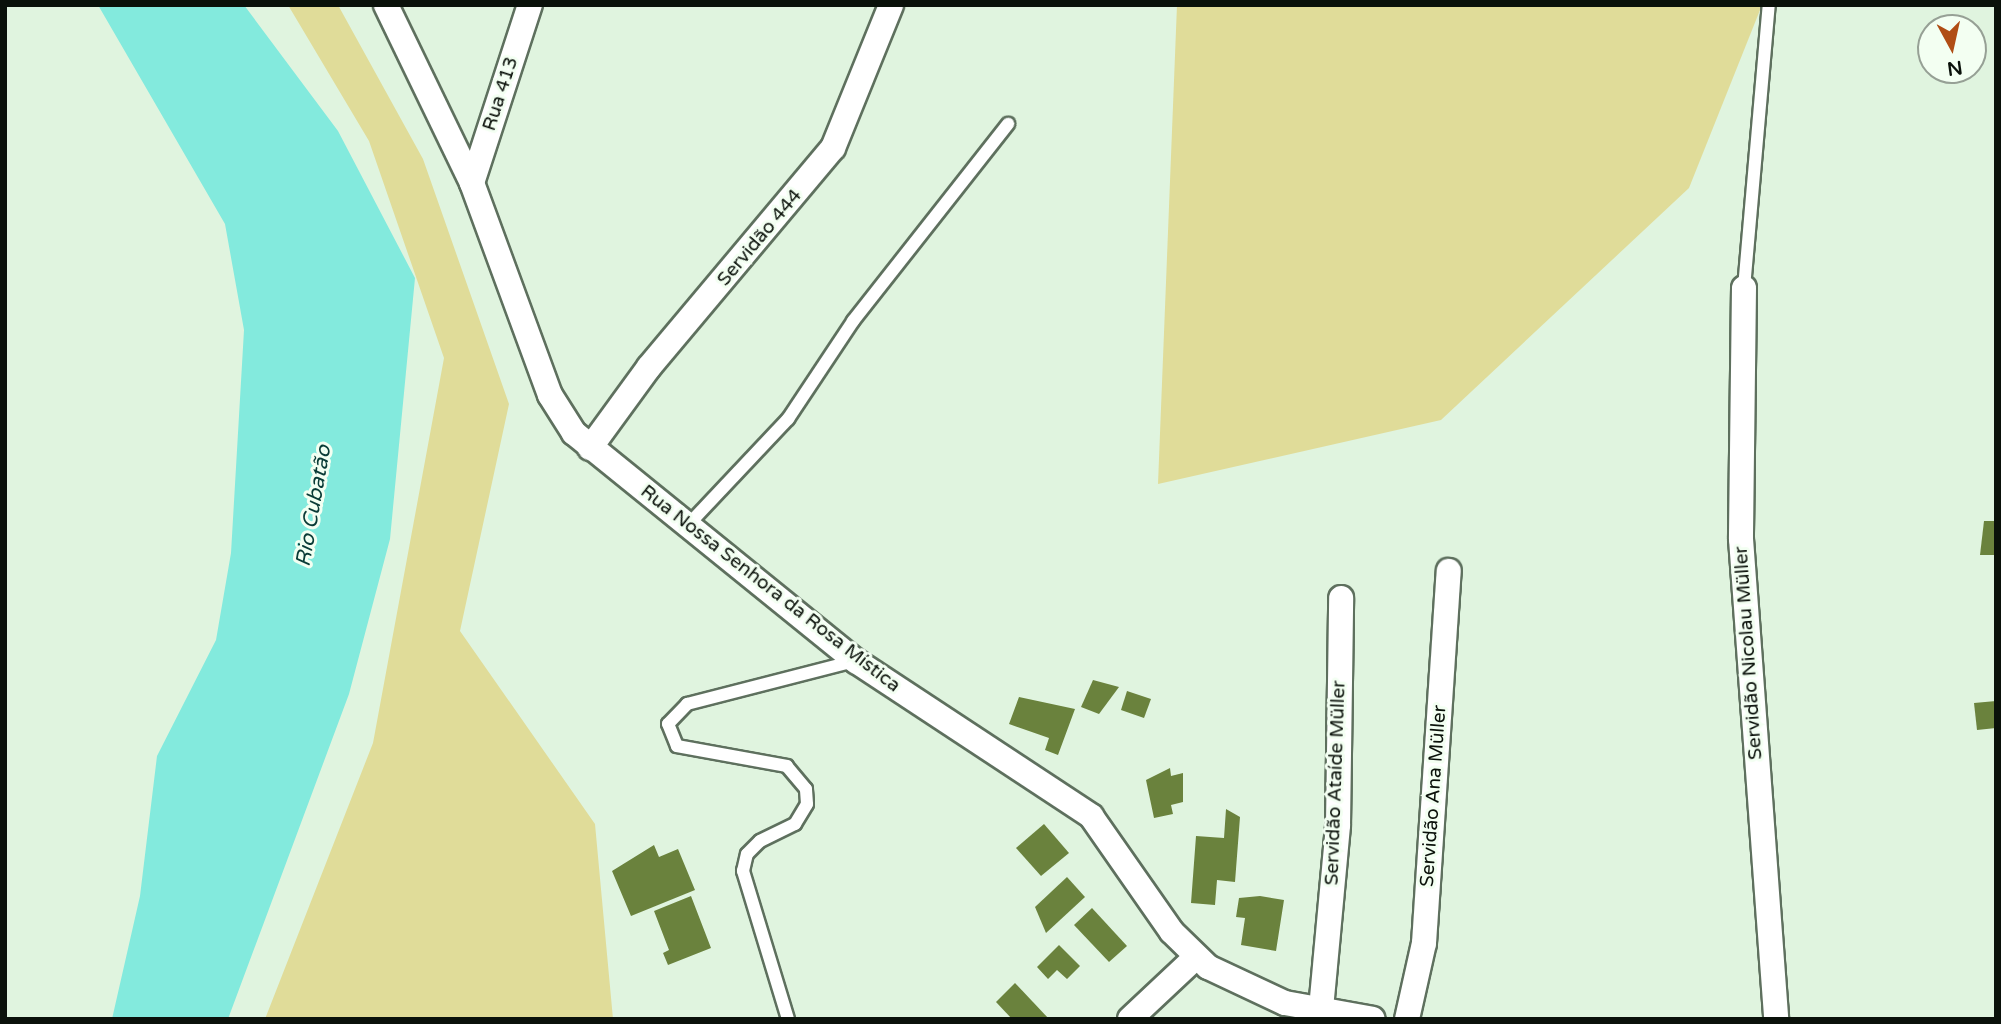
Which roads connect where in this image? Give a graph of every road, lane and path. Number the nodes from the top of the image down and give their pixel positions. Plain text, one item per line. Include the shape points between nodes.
1 (386, 5) edge
2 (530, 5) edge
3 (891, 5) edge
4 (1769, 5) edge
5 (1008, 124) dead end
6 (471, 183) junction
7 (1744, 288) joint
8 (590, 448) junction
9 (688, 525) junction
10 (1449, 571) dead end
11 (1341, 598) dead end
12 (856, 661) junction
13 (1196, 957) junction
14 (1321, 1009) junction
15 (788, 1019) edge
16 (1130, 1019) edge
17 (1373, 1019) edge
18 (1408, 1019) edge
19 (1776, 1019) edge

1 - 6 street, Rua Nossa Senhora da Rosa Mística
2 - 6 street, Rua 413
3 - 8 street, Servidão 444 via 833,148 649,367
4 - 7 lane
5 - 9 lane via 853,321 788,419
6 - 8 street, Rua Nossa Senhora da Rosa Mística via 550,395
7 - 19 street, Servidão Nicolau Müller via 1741,539
8 - 9 street, Rua Nossa Senhora da Rosa Mística
9 - 12 street, Rua Nossa Senhora da Rosa Mística
10 - 18 street, Servidão Ana Müller via 1424,943
11 - 14 street, Servidão Ataíde Müller via 1338,825
12 - 13 street, Rua Nossa Senhora da Rosa Mística via 1091,816
12 - 15 lane via 687,704 668,724 677,746 787,766 806,789 807,804 795,824 760,841 747,854 743,871
13 - 14 street, Rua Nossa Senhora da Rosa Mística via 1238,985
13 - 16 street
14 - 17 street, Rua Nossa Senhora da Rosa Mística

